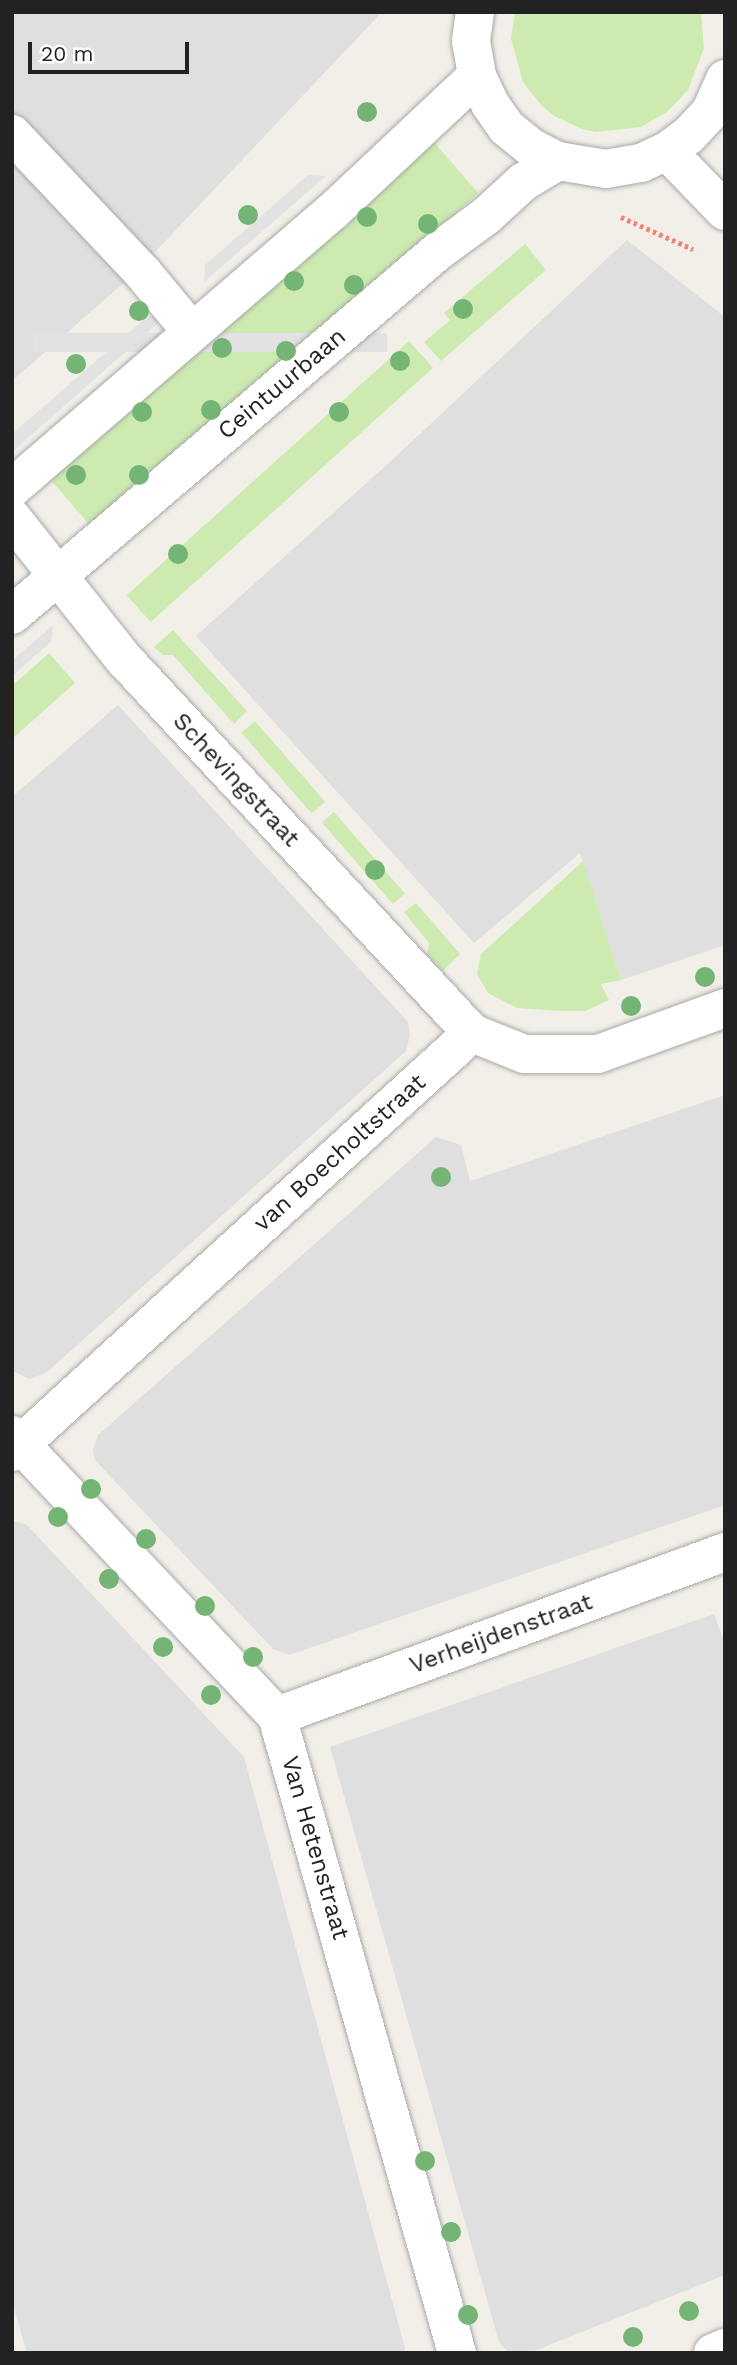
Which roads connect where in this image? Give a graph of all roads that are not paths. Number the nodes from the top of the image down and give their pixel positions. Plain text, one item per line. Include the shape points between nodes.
1 (475, 12) edge
2 (477, 76) junction
3 (720, 107) edge
4 (12, 134) edge
5 (667, 152) junction
6 (558, 161) junction
7 (725, 211) edge
8 (192, 332) junction
9 (12, 488) edge
10 (12, 518) edge
11 (59, 574) junction
12 (12, 615) edge
13 (725, 1008) edge
14 (472, 1033) junction
15 (15, 1444) edge
16 (725, 1552) edge
17 (278, 1716) junction
18 (725, 2348) edge
19 (457, 2353) edge
20 (713, 2353) edge

1 - 2 street via 471,41
2 - 6 street via 507,128
2 - 8 street via 333,211
3 - 5 street
4 - 8 street
5 - 6 street via 641,163 606,169
5 - 7 street
6 - 11 street, Ceintuurbaan via 523,182 437,252
8 - 9 street
10 - 11 street, Schevingstraat
11 - 12 street, Ceintuurbaan
11 - 14 street, Schevingstraat via 122,657
13 - 14 street via 598,1054 524,1054
14 - 15 street, van Boecholtstraat
15 - 17 street, Van Hetenstraat
16 - 17 street, Verheijdenstraat
17 - 19 street, Van Hetenstraat
18 - 20 street

